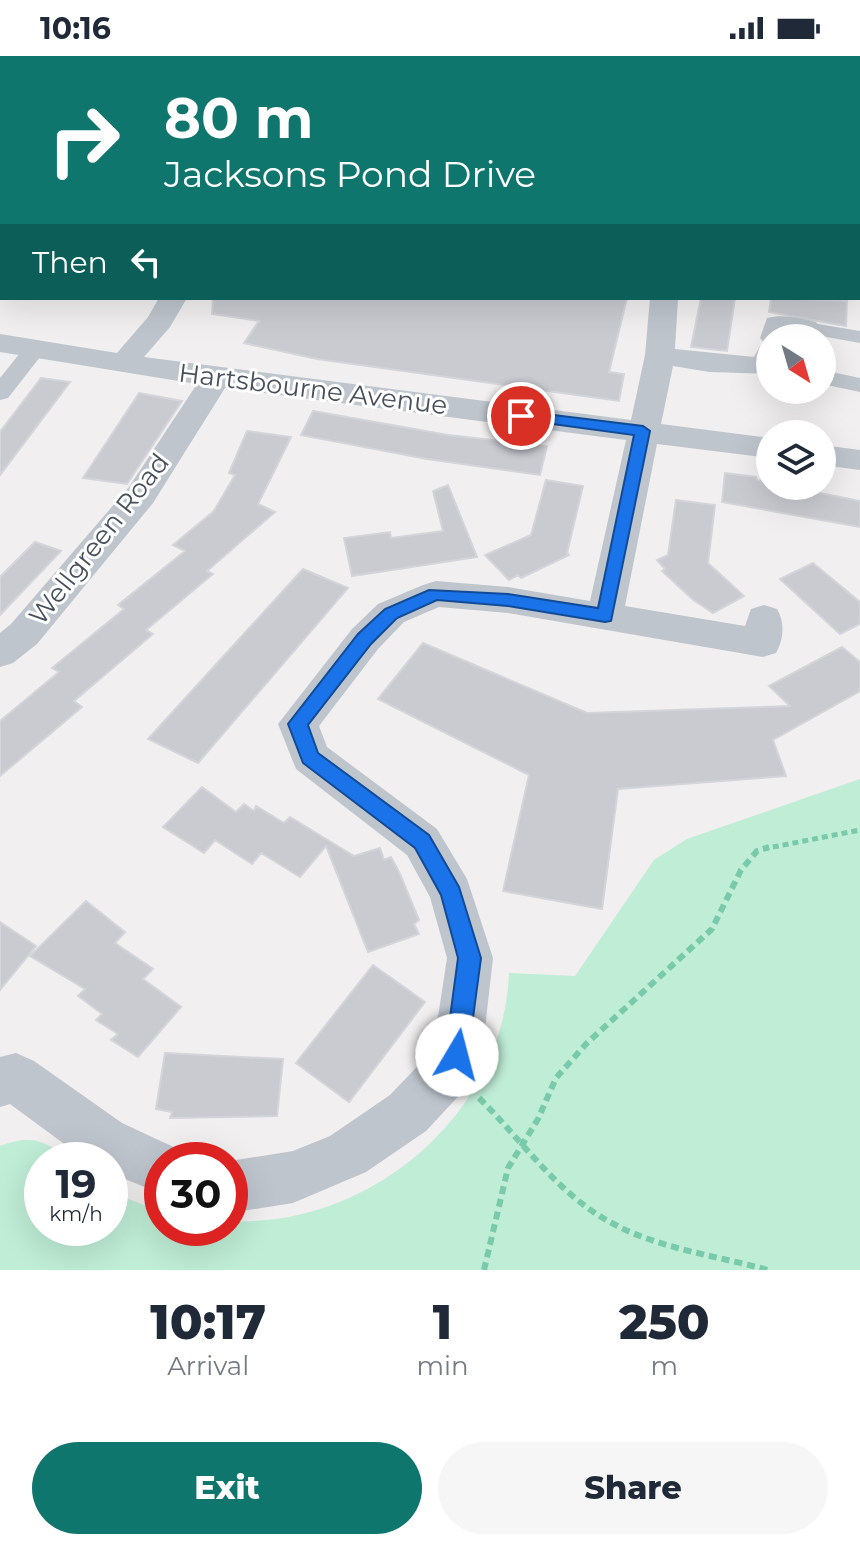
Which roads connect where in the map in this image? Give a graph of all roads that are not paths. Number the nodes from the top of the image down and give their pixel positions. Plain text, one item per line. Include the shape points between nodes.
1 (172, 300) edge
2 (664, 300) edge
3 (836, 333) edge
4 (860, 337) edge
5 (0, 343) edge
6 (36, 348) junction
7 (660, 355) junction
8 (756, 358) edge
9 (125, 362) junction
10 (217, 377) junction
11 (836, 380) edge
12 (860, 385) edge
13 (0, 393) edge
14 (643, 431) junction
15 (756, 446) edge
16 (836, 457) edge
17 (860, 460) edge
18 (605, 616) junction
19 (764, 618) dead end
20 (0, 653) edge
21 (0, 1082) edge
22 (144, 1163) edge
23 (248, 1184) edge

1 - 9 street
2 - 7 street
3 - 4 street
5 - 6 street, Hartsbourne Avenue
6 - 9 street, Hartsbourne Avenue
6 - 13 street
7 - 8 street via 709,363
7 - 14 street
9 - 10 street, Hartsbourne Avenue
10 - 14 street, Hartsbourne Avenue
10 - 20 street, Wellgreen Road via 141,495 24,634
11 - 12 street
14 - 15 street, Hartsbourne Avenue
14 - 18 street
16 - 17 street
18 - 19 street via 763,643
18 - 23 street via 436,594 391,613 298,724 310,757 422,842 451,893 470,958 457,1055 408,1113 348,1154 293,1177
21 - 22 street via 16,1078

